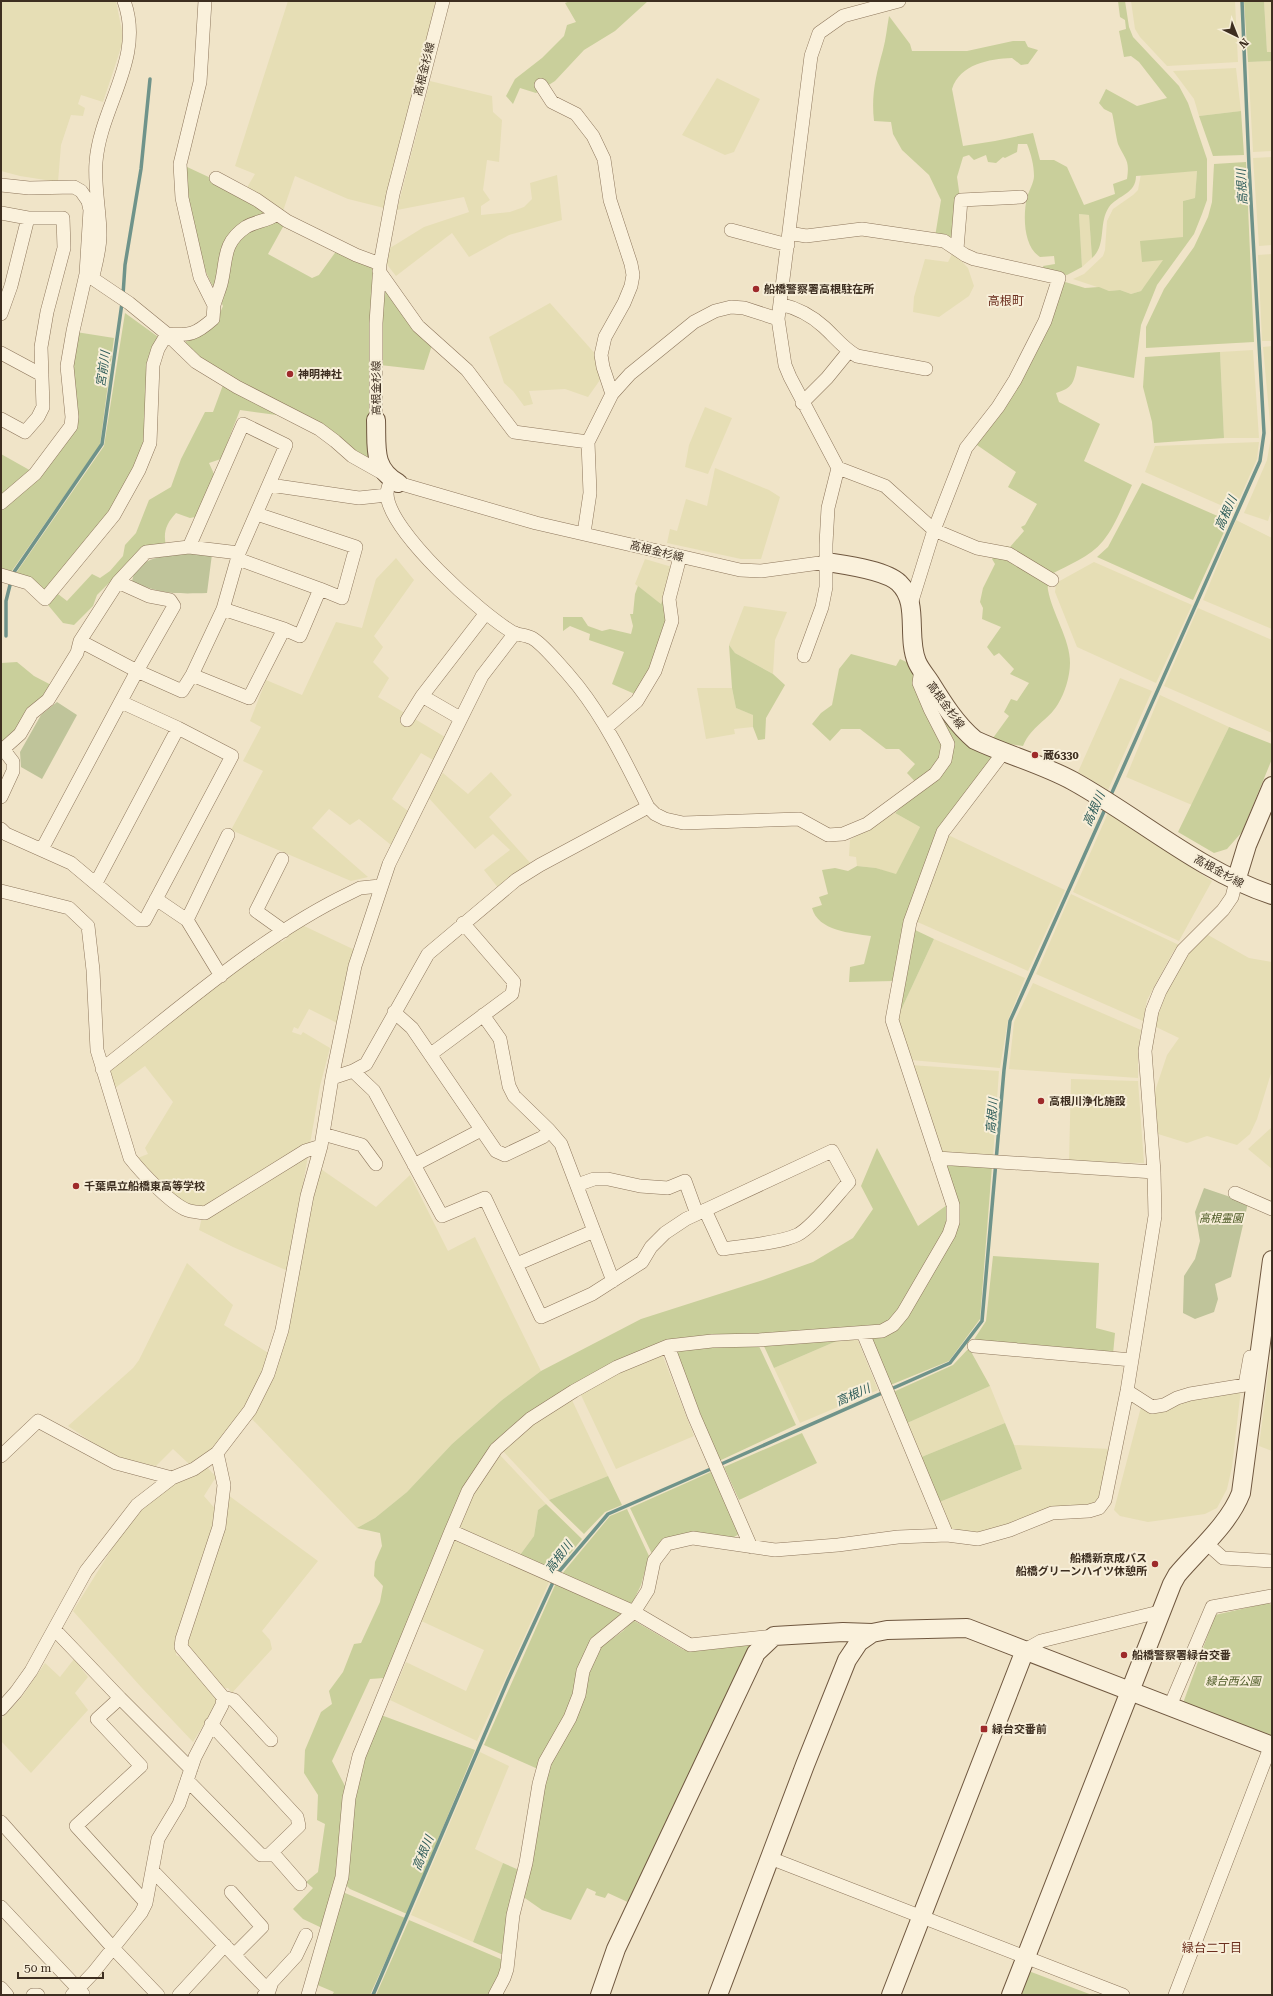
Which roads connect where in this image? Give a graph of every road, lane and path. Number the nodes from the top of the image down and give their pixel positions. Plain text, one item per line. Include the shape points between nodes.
1 (124, 1) edge
2 (205, 1) edge
3 (443, 1) edge
4 (899, 1) edge
5 (541, 85) dead end
6 (216, 178) dead end
7 (1, 185) edge
8 (1021, 197) dead end
9 (1, 213) edge
10 (277, 214) junction
11 (28, 218) junction
12 (731, 230) dead end
13 (788, 239) junction
14 (957, 249) junction
15 (380, 268) junction
16 (89, 277) junction
17 (780, 304) junction
18 (214, 305) junction
19 (1, 314) edge
20 (778, 319) junction
21 (167, 334) junction
22 (849, 352) junction
23 (1, 353) edge
24 (926, 369) dead end
25 (42, 375) junction
26 (612, 394) junction
27 (802, 403) junction
28 (1, 419) edge
29 (376, 420) joint
30 (588, 442) junction
31 (838, 468) junction
32 (390, 483) junction
33 (270, 485) junction
34 (1, 503) edge
35 (257, 514) junction
36 (934, 530) junction
37 (584, 533) junction
38 (189, 547) junction
39 (239, 556) junction
40 (680, 557) junction
41 (826, 562) junction
42 (8, 577) edge
43 (1052, 580) dead end
44 (118, 582) junction
45 (320, 589) junction
46 (911, 604) junction
47 (223, 609) junction
48 (486, 613) junction
49 (284, 629) junction
50 (515, 633) junction
51 (80, 641) junction
52 (804, 656) dead end
53 (921, 668) junction
54 (137, 671) junction
55 (192, 675) junction
56 (422, 696) junction
57 (121, 702) junction
58 (460, 718) junction
59 (407, 720) dead end
60 (607, 727) junction
61 (178, 728) junction
62 (2, 750) edge
63 (1003, 753) junction
64 (1272, 786) edge
65 (1, 797) edge
66 (648, 807) junction
67 (1, 829) edge
68 (228, 835) dead end
69 (42, 849) junction
70 (282, 860) dead end
71 (1236, 881) junction
72 (96, 883) junction
73 (380, 886) junction
74 (1, 891) edge
75 (1272, 895) edge
76 (156, 899) junction
77 (187, 920) junction
78 (463, 923) junction
79 (284, 930) junction
80 (221, 976) junction
81 (394, 1012) junction
82 (483, 1015) junction
83 (431, 1054) junction
84 (102, 1069) junction
85 (353, 1071) junction
86 (332, 1078) junction
87 (481, 1130) junction
88 (549, 1130) junction
89 (322, 1140) junction
90 (937, 1158) junction
91 (376, 1164) dead end
92 (414, 1165) junction
93 (1154, 1172) junction
94 (577, 1185) junction
95 (1235, 1193) dead end
96 (1272, 1209) edge
97 (701, 1212) junction
98 (594, 1231) junction
99 (1272, 1260) edge
100 (516, 1264) junction
101 (613, 1281) junction
102 (862, 1333) junction
103 (668, 1346) junction
104 (974, 1346) dead end
105 (1260, 1358) junction
106 (1132, 1360) junction
107 (1127, 1391) junction
108 (217, 1453) junction
109 (1, 1456) edge
110 (172, 1478) junction
111 (450, 1531) junction
112 (947, 1535) junction
113 (1205, 1542) junction
114 (751, 1547) junction
115 (1272, 1561) edge
116 (1272, 1596) edge
117 (634, 1612) junction
118 (1159, 1612) junction
119 (55, 1630) junction
120 (872, 1633) junction
121 (774, 1636) junction
122 (1025, 1650) junction
123 (1129, 1690) junction
124 (223, 1697) junction
125 (120, 1698) junction
126 (1170, 1706) junction
127 (1, 1709) edge
128 (211, 1724) junction
129 (271, 1740) dead end
130 (1271, 1746) edge
131 (189, 1775) junction
132 (1, 1822) edge
133 (272, 1852) junction
134 (770, 1858) junction
135 (152, 1870) junction
136 (300, 1884) dead end
137 (231, 1892) dead end
138 (146, 1903) junction
139 (1, 1907) edge
140 (921, 1917) junction
141 (306, 1935) dead end
142 (113, 1948) junction
143 (229, 1950) junction
144 (1026, 1957) junction
145 (1, 1988) edge
146 (78, 1993) edge
147 (266, 1993) edge
148 (7, 1995) edge
149 (33, 1995) edge
150 (38, 1995) edge
151 (158, 1995) edge
152 (179, 1995) edge
153 (308, 1995) edge
154 (495, 1995) edge
155 (600, 1995) edge
156 (718, 1995) edge
157 (891, 1995) edge
158 (1011, 1995) edge
159 (1123, 1995) edge
160 (1175, 1995) edge

1 - 16 street via 130,16 126,62 102,134 96,162 100,235
2 - 18 street via 200,82 180,164 182,198 200,277
3 - 15 street, 高根金杉線 via 393,194
4 - 13 street via 843,16 820,32 811,56
5 - 26 street via 552,102 576,114 593,136 604,159 610,200 631,264 631,286 605,337 601,355
6 - 10 street
7 - 16 street via 28,188 74,187 81,191 88,201 90,210
8 - 14 street via 961,200
9 - 11 street
10 - 15 street
10 - 18 street via 240,231 230,242
11 - 19 street
11 - 25 street via 63,218 64,248 47,312 41,347
12 - 13 street
13 - 14 street via 862,229 944,241
13 - 17 street
14 - 36 street via 974,259 1059,278 1046,321 1015,380 966,448
15 - 29 street, 高根金杉線 via 376,323
15 - 30 street via 418,326 467,370 514,432
16 - 21 street via 129,303
16 - 34 street via 72,331 67,366 71,426 35,474
17 - 20 street
17 - 22 street via 805,313 823,326
18 - 21 street via 213,319 203,328 186,336
20 - 26 street via 744,308 731,307 715,311 689,326 630,374
20 - 27 street via 785,365
21 - 32 street via 196,362 237,387 319,429
21 - 42 street via 158,349 153,365 150,443 139,470 114,515 45,599 28,583
22 - 24 street via 857,356
22 - 27 street
23 - 25 street
25 - 28 street via 43,407 25,432
26 - 30 street
27 - 31 street
29 - 32 street, 高根金杉線 via 377,456 380,467
30 - 37 street via 590,493
31 - 36 street via 885,486
31 - 41 street via 828,508
32 - 33 street via 359,498
32 - 37 street, 高根金杉線
32 - 48 street via 393,511 428,559
33 - 35 street
33 - 38 street via 286,445 243,424
35 - 39 street
35 - 45 street via 356,546 342,598
36 - 43 street via 977,548 1009,554
36 - 46 street
37 - 40 street, 高根金杉線
38 - 39 street
38 - 44 street via 146,552
39 - 45 street
39 - 47 street
40 - 41 street, 高根金杉線 via 754,571
40 - 60 street via 669,598 672,621 655,671 637,701
41 - 46 street, 高根金杉線 via 854,566 892,578 903,587
41 - 52 street via 826,587 822,607
44 - 51 street
44 - 54 street via 149,596 170,600 174,606
45 - 49 street via 300,636
46 - 53 street, 高根金杉線 via 911,640
47 - 49 street
47 - 55 street
48 - 50 street
48 - 56 street
49 - 55 street via 249,698
50 - 58 street via 482,676
50 - 60 street via 532,638 556,662 578,686
51 - 54 street
51 - 62 street via 77,653 48,700 32,713 20,734
53 - 63 street, 高根金杉線 via 962,729 975,740
53 - 66 street via 918,683 948,744 945,760 935,774 867,824 843,834 828,835 799,819 683,822 665,819
54 - 55 street via 182,691
54 - 57 street
56 - 58 street
56 - 59 street
57 - 61 street
57 - 69 street
58 - 73 street
60 - 66 street
61 - 72 street
61 - 76 street via 232,756
62 - 65 street via 13,762 13,771
63 - 71 street, 高根金杉線 via 1073,780 1211,868
63 - 90 street via 943,832 910,922 892,1020
64 - 71 street
66 - 78 street via 516,880
67 - 69 street via 6,834
68 - 77 street
69 - 72 street via 71,863
70 - 79 street via 256,911
71 - 75 street, 高根金杉線
71 - 93 street via 1232,897 1223,910 1183,950 1152,1011 1145,1051
72 - 76 street via 139,920 145,920
73 - 79 street via 360,888
73 - 86 street via 355,966
74 - 84 street via 69,908 88,926 93,970 96,1050
76 - 77 street
77 - 80 street
78 - 81 street via 428,954
78 - 82 street via 514,982 512,994
79 - 80 street
80 - 84 street
81 - 83 street via 412,1028
81 - 85 street via 366,1064
82 - 83 street
82 - 88 street via 500,1039 509,1086 514,1096
83 - 87 street
84 - 89 street via 130,1158 146,1177 187,1211 205,1213 215,1208
85 - 86 street
85 - 92 street via 374,1091
86 - 89 street
87 - 88 street via 496,1151 505,1155 543,1137
87 - 92 street
88 - 94 street via 561,1144
89 - 91 street via 362,1145
89 - 108 street via 307,1196 282,1330 274,1358 250,1410
90 - 93 street
90 - 102 street via 953,1205 953,1222 949,1234 903,1313 893,1325 882,1331
92 - 100 street via 442,1216 486,1198
93 - 106 street via 1155,1216
94 - 97 street via 594,1179 608,1179 640,1186 668,1188 685,1181
94 - 98 street
95 - 96 street
97 - 97 street via 832,1150 849,1182 798,1235 780,1240 723,1249
97 - 101 street via 665,1233 651,1247 642,1262
98 - 100 street
98 - 101 street
99 - 105 street
100 - 101 street via 541,1317 592,1294
102 - 103 street via 712,1341
102 - 112 street
103 - 111 street via 617,1367 530,1419 496,1449 468,1491
103 - 114 street via 694,1416
104 - 106 street
105 - 107 street via 1250,1357 1244,1385 1190,1394 1164,1405 1152,1407
105 - 113 street via 1241,1493 1228,1518
106 - 107 street
107 - 112 street via 1109,1486 1105,1500 1099,1508 1052,1513 1010,1530 978,1539
108 - 110 street via 194,1469
108 - 124 street via 224,1484 219,1527 182,1639 182,1647
109 - 110 street via 38,1421 116,1463
110 - 119 street via 137,1505 83,1577
111 - 117 street
111 - 153 street via 359,1756 349,1798 342,1877
112 - 114 street via 898,1537 775,1550
113 - 115 street via 1223,1558
113 - 118 street via 1177,1575
114 - 117 street via 693,1538 667,1544 654,1561 648,1590
116 - 126 street via 1212,1607
117 - 121 street via 690,1645
117 - 154 street via 596,1643 583,1671 579,1695 570,1718 545,1762 513,1916 507,1969
118 - 122 street via 1041,1641
118 - 123 street
119 - 125 street
119 - 127 street via 31,1671
120 - 121 street
120 - 122 street via 887,1630 967,1628
120 - 134 street via 859,1642 847,1660
121 - 155 street via 752,1660 616,1949
122 - 123 street
122 - 140 street
123 - 126 street
123 - 144 street
124 - 128 street via 222,1705
124 - 129 street via 234,1700
125 - 131 street
125 - 138 street via 97,1720 141,1766 76,1826
126 - 130 street
128 - 131 street
128 - 133 street via 297,1817 299,1826
130 - 160 street
131 - 133 street via 261,1855 269,1855
131 - 135 street via 180,1804 158,1839
132 - 142 street
133 - 136 street
134 - 140 street
134 - 156 street
135 - 138 street
135 - 143 street
137 - 143 street via 262,1927
138 - 142 street
139 - 146 street
140 - 144 street
140 - 157 street
141 - 147 street via 296,1956 272,1982
142 - 146 street
142 - 151 street
143 - 147 street
143 - 152 street
144 - 158 street
144 - 159 street
145 - 148 street
149 - 150 street

